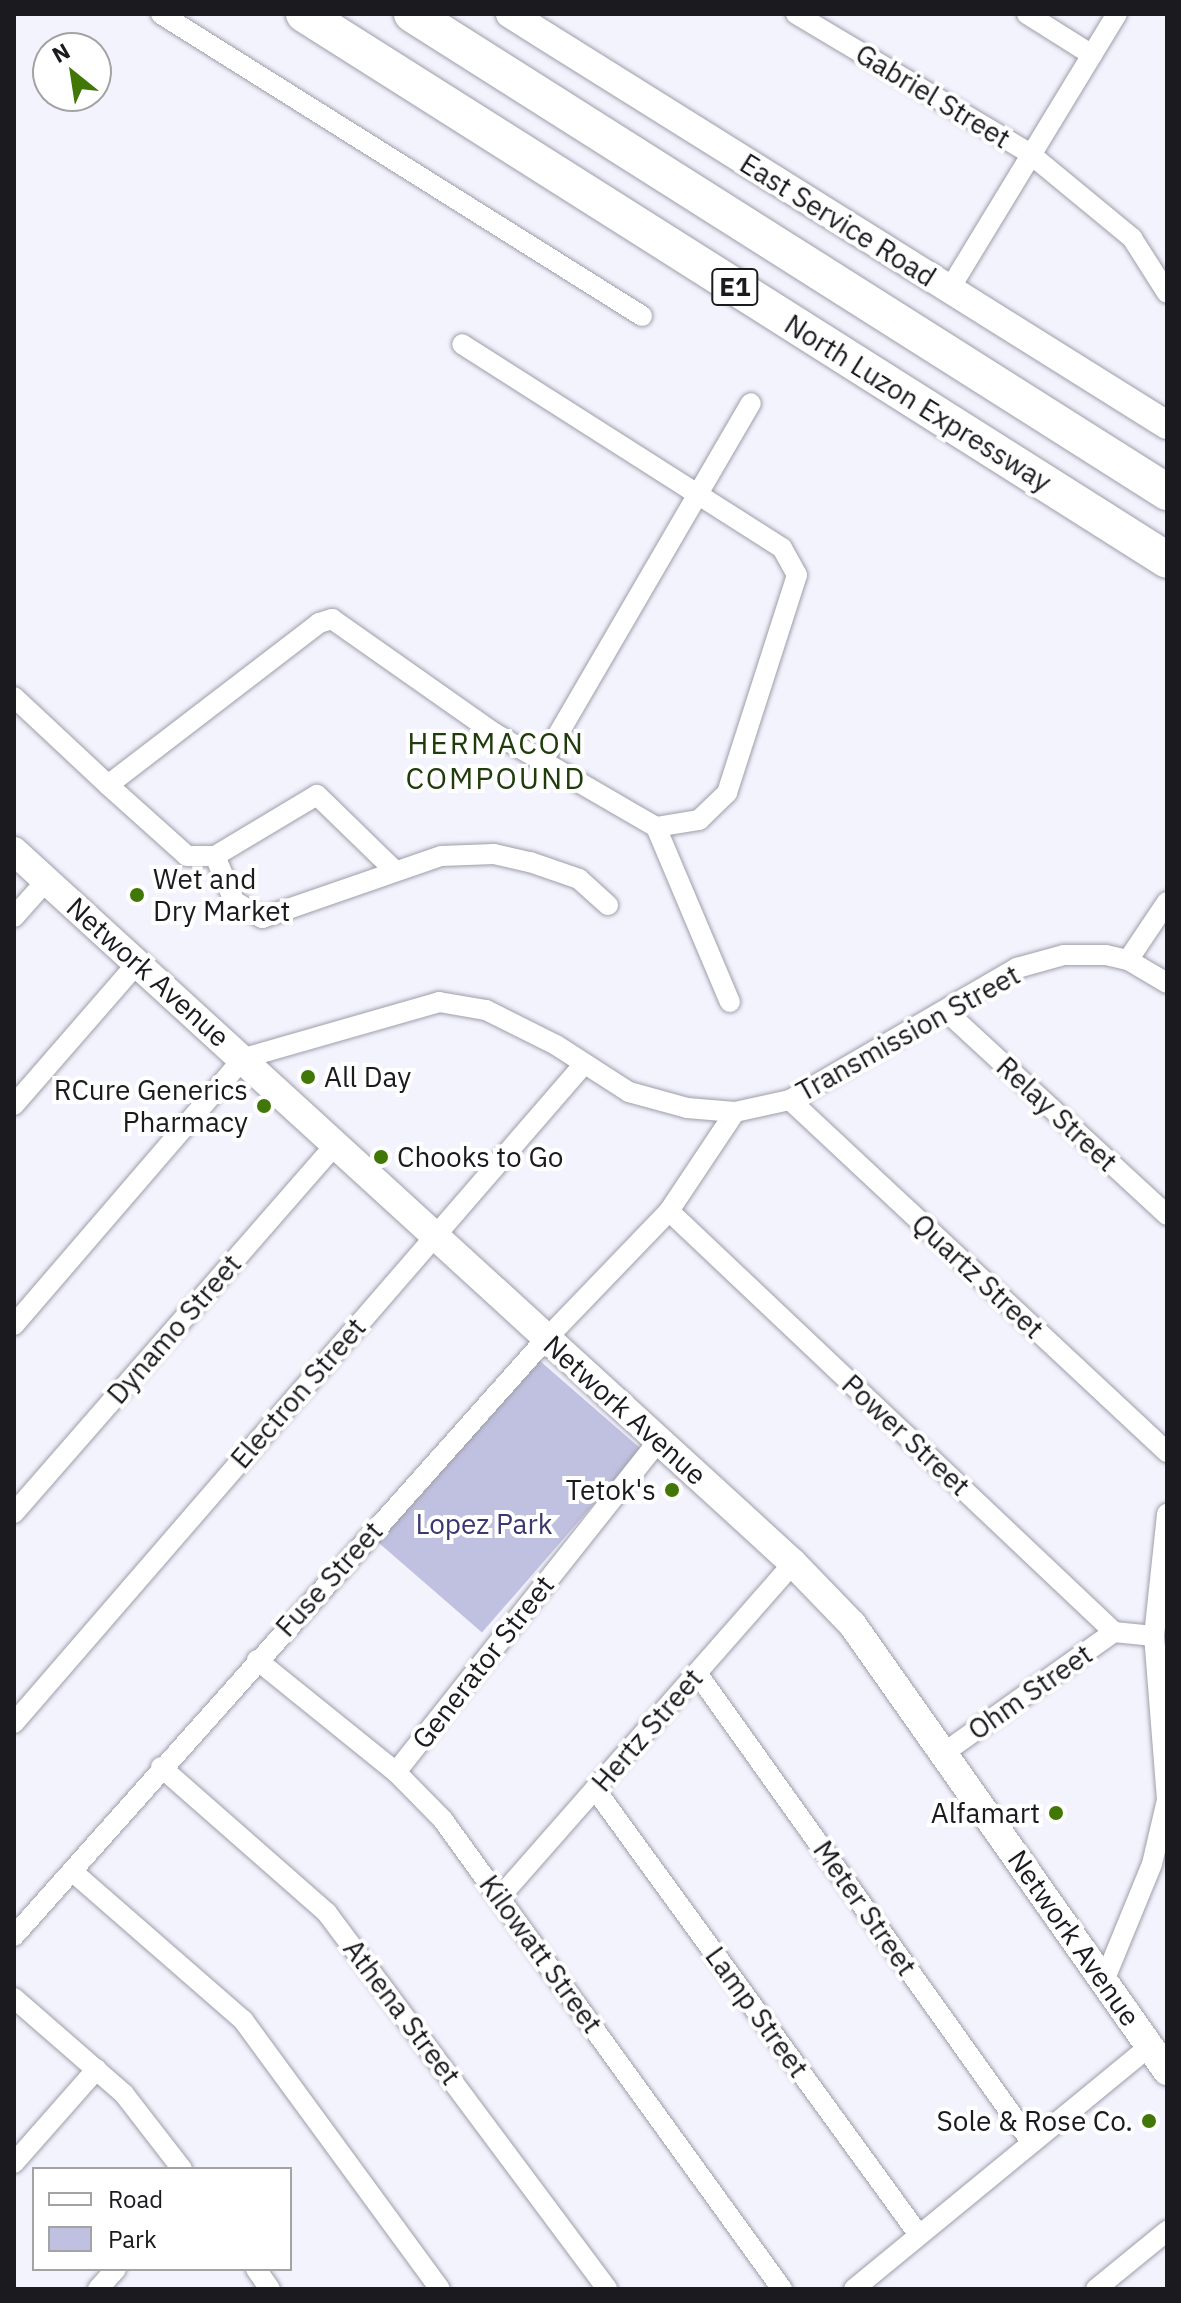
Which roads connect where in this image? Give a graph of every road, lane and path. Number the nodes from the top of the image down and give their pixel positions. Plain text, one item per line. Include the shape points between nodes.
1 (161, 14) edge
2 (304, 14) edge
3 (412, 14) edge
4 (510, 14) edge
5 (796, 14) edge
6 (1027, 14) edge
7 (1117, 14) edge
8 (1092, 55) junction
9 (1029, 153) junction
10 (949, 290) junction
11 (1167, 293) edge
12 (642, 316) dead end
13 (462, 344) dead end
14 (751, 403) dead end
15 (1167, 425) edge
16 (1167, 492) edge
17 (695, 496) junction
18 (1167, 560) edge
19 (14, 697) edge
20 (542, 762) junction
21 (108, 785) junction
22 (656, 827) junction
23 (14, 851) edge
24 (215, 856) junction
25 (393, 869) junction
26 (47, 880) junction
27 (1167, 902) edge
28 (608, 905) dead end
29 (14, 917) edge
30 (1128, 960) junction
31 (139, 961) junction
32 (1167, 983) edge
33 (730, 1002) dead end
34 (947, 1012) junction
35 (244, 1058) junction
36 (584, 1064) junction
37 (790, 1100) junction
38 (14, 1105) edge
39 (735, 1112) junction
40 (334, 1146) junction
41 (669, 1211) junction
42 (1167, 1215) edge
43 (433, 1237) junction
44 (14, 1325) edge
45 (546, 1339) junction
46 (659, 1440) junction
47 (1167, 1452) edge
48 (14, 1513) edge
49 (1167, 1514) edge
50 (793, 1563) junction
51 (1114, 1632) junction
52 (1154, 1636) junction
53 (257, 1660) junction
54 (697, 1673) junction
55 (14, 1723) edge
56 (945, 1752) junction
57 (161, 1767) junction
58 (396, 1772) junction
59 (595, 1789) junction
60 (72, 1871) junction
61 (500, 1897) junction
62 (14, 1936) edge
63 (1104, 1981) junction
64 (14, 1998) edge
65 (1150, 2046) junction
66 (97, 2069) junction
67 (1167, 2071) edge
68 (1032, 2143) junction
69 (14, 2163) edge
70 (180, 2167) edge
71 (1167, 2231) edge
72 (919, 2235) junction
73 (114, 2271) edge
74 (257, 2271) edge
75 (98, 2289) edge
76 (270, 2289) edge
77 (440, 2289) edge
78 (607, 2289) edge
79 (782, 2289) edge
80 (854, 2289) edge
81 (1096, 2289) edge

1 - 12 street
2 - 18 highway, North Luzon Expressway / E1
3 - 16 highway, North Luzon Expressway / E1
4 - 10 street, East Service Road
5 - 9 street, Gabriel Street
6 - 8 street
7 - 8 street
8 - 9 street
9 - 10 street
9 - 11 street, Gabriel Street via 1132,238
10 - 15 street, East Service Road
13 - 17 street
14 - 17 street
17 - 20 street
17 - 22 street via 782,548 797,575 727,793 699,820
19 - 21 street
20 - 21 street via 332,619 319,623
20 - 22 street
21 - 24 street via 187,856
22 - 33 street
23 - 26 street, Network Avenue
24 - 25 street via 234,901 262,918
24 - 25 street via 317,795
25 - 28 street via 441,856 494,854 579,879
26 - 29 street
26 - 31 street, Network Avenue
27 - 30 street
30 - 32 street, Transmission Street
30 - 34 street, Transmission Street via 1064,955 1017,968
31 - 35 street, Network Avenue
31 - 38 street
34 - 37 street, Transmission Street
34 - 42 street, Relay Street
35 - 36 street, Transmission Street via 439,1002 486,1010
35 - 40 street, Network Avenue
35 - 44 street
36 - 39 street, Transmission Street via 643,1096 687,1108
36 - 43 street, Electron Street
37 - 39 street, Transmission Street
37 - 47 street, Quartz Street
39 - 41 street, Fuse Street
40 - 43 street, Network Avenue
40 - 48 street, Dynamo Street
41 - 45 street, Fuse Street
41 - 51 street, Power Street
43 - 45 street, Network Avenue
43 - 55 street, Electron Street
45 - 46 street, Network Avenue
45 - 53 street, Fuse Street
46 - 50 street, Network Avenue
46 - 58 street, Generator Street
49 - 52 street
50 - 54 street, Hertz Street
50 - 56 street, Network Avenue via 852,1624
51 - 52 street
51 - 56 street, Ohm Street
52 - 63 street via 1167,1800 1152,1864
53 - 57 street, Fuse Street
53 - 58 street, Kilowatt Street
54 - 59 street, Hertz Street
54 - 68 street, Meter Street
56 - 63 street, Network Avenue
57 - 60 street, Fuse Street
57 - 78 street, Athena Street via 327,1913
58 - 61 street, Kilowatt Street via 443,1820
59 - 61 street, Hertz Street
59 - 72 street, Lamp Street
60 - 62 street, Fuse Street
60 - 77 street via 243,2020
61 - 79 street, Kilowatt Street
63 - 65 street, Network Avenue
64 - 66 street
65 - 67 street, Network Avenue
65 - 68 street
66 - 69 street
66 - 70 street via 124,2094
68 - 72 street
71 - 81 street
72 - 80 street
73 - 75 street
74 - 76 street

